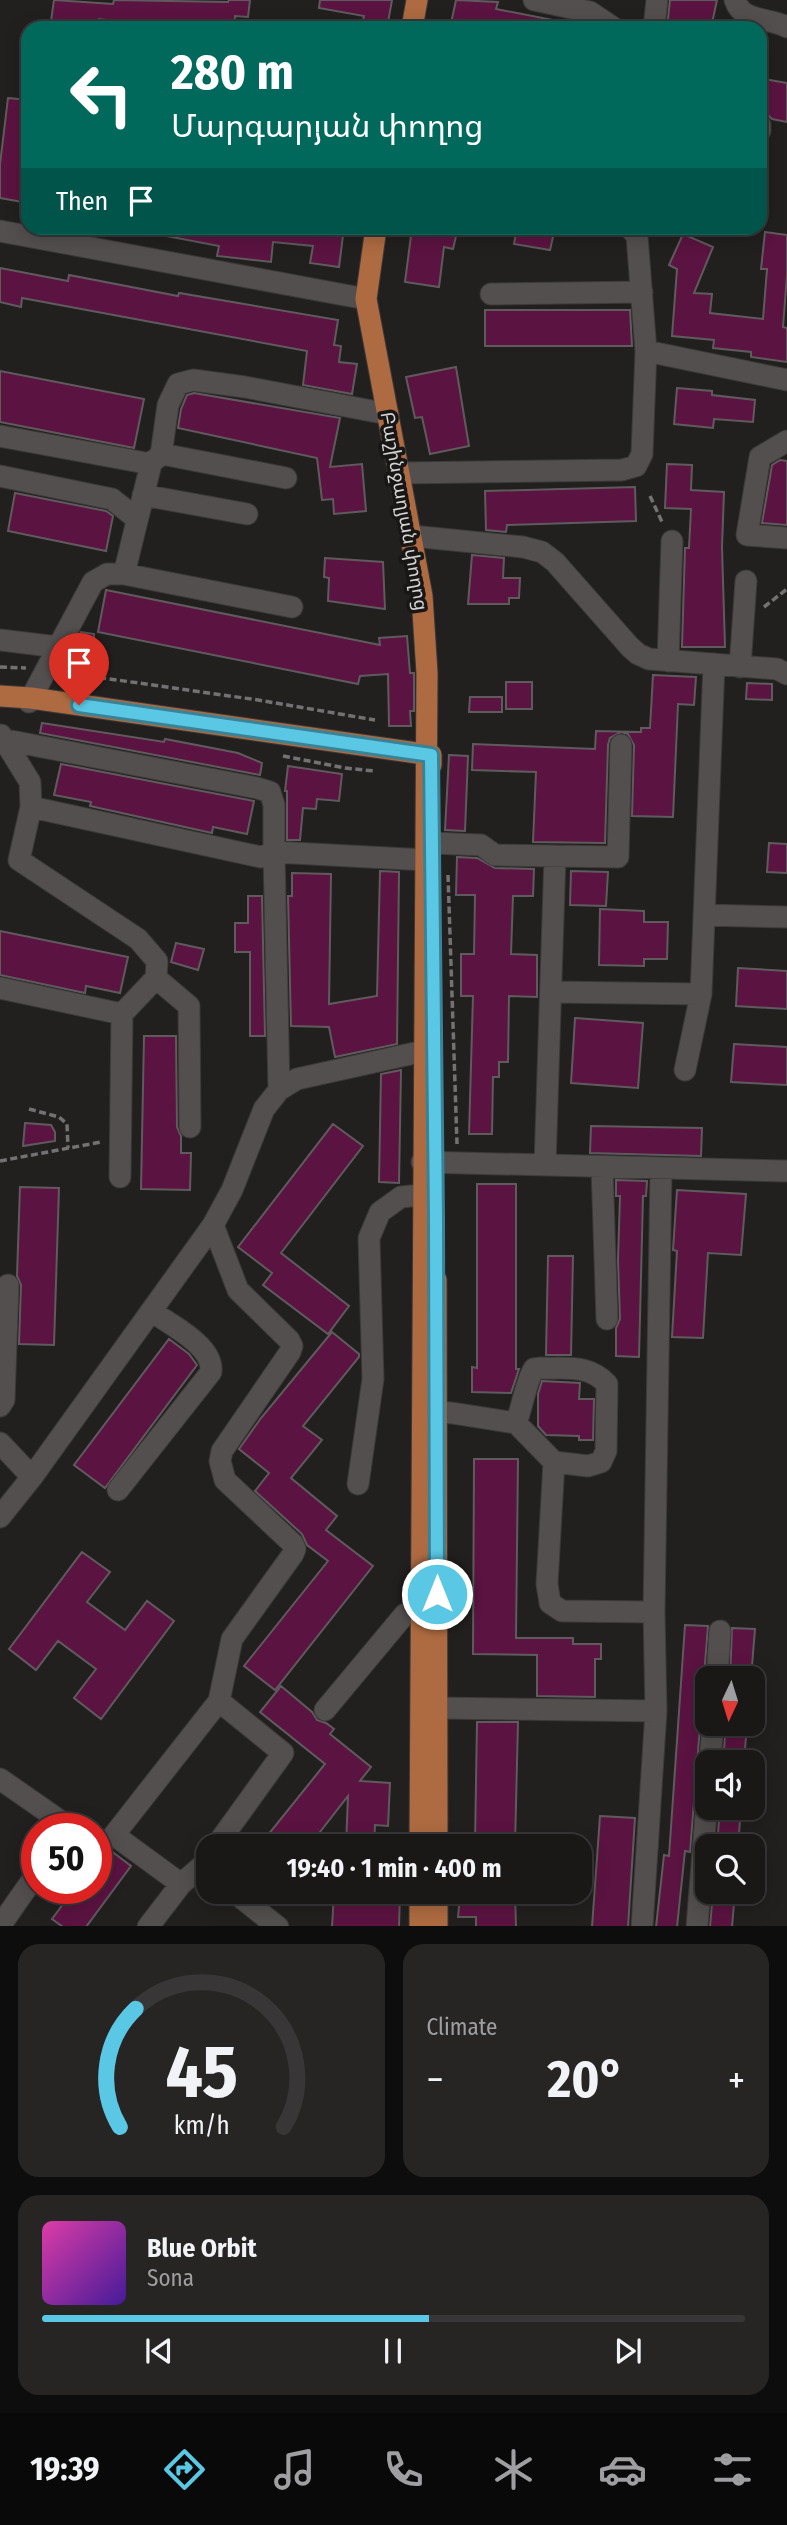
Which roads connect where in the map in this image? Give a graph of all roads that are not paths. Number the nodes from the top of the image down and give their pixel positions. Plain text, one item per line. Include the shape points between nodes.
1 (417, 0) edge
2 (534, 0) edge
3 (657, 0) edge
4 (735, 0) edge
5 (413, 21) edge
6 (604, 21) edge
7 (655, 21) edge
8 (765, 21) edge
9 (767, 22) edge
10 (787, 27) edge
11 (0, 231) edge
12 (21, 235) edge
13 (22, 235) edge
14 (375, 235) edge
15 (641, 235) edge
16 (642, 292) junction
17 (491, 294) dead end
18 (366, 299) junction
19 (646, 351) junction
20 (787, 380) edge
21 (388, 414) junction
22 (0, 436) edge
23 (787, 441) edge
24 (156, 459) junction
25 (400, 473) junction
26 (0, 476) edge
27 (286, 478) dead end
28 (143, 495) junction
29 (247, 514) dead end
30 (138, 519) junction
31 (412, 536) junction
32 (787, 538) edge
33 (672, 541) road end
34 (124, 574) junction
35 (746, 581) dead end
36 (292, 607) dead end
37 (0, 640) edge
38 (58, 647) junction
39 (668, 661) junction
40 (714, 664) junction
41 (740, 667) junction
42 (787, 674) edge
43 (0, 698) edge
44 (30, 700) junction
45 (3, 737) edge
46 (621, 745) dead end
47 (429, 757) junction
48 (31, 807) junction
49 (274, 852) junction
50 (429, 852) junction
51 (555, 856) junction
52 (10, 858) edge
53 (704, 915) junction
54 (787, 917) edge
55 (156, 978) junction
56 (0, 988) edge
57 (551, 992) junction
58 (701, 994) junction
59 (122, 1014) junction
60 (424, 1051) junction
61 (685, 1070) dead end
62 (279, 1090) junction
63 (190, 1127) dead end
64 (429, 1163) junction
65 (545, 1165) junction
66 (602, 1167) junction
67 (661, 1168) junction
68 (787, 1171) edge
69 (120, 1177) dead end
70 (422, 1195) junction
71 (213, 1225) junction
72 (8, 1285) dead end
73 (151, 1311) junction
74 (607, 1319) dead end
75 (0, 1406) edge
76 (436, 1412) junction
77 (516, 1423) junction
78 (0, 1443) edge
79 (554, 1462) junction
80 (32, 1477) junction
81 (359, 1484) dead end
82 (118, 1490) dead end
83 (0, 1517) edge
84 (421, 1611) junction
85 (654, 1612) junction
86 (720, 1631) dead end
87 (718, 1666) edge
88 (219, 1701) junction
89 (437, 1708) junction
90 (325, 1710) dead end
91 (656, 1711) junction
92 (0, 1779) edge
93 (51, 1813) edge
94 (705, 1820) edge
95 (112, 1825) edge
96 (225, 1834) edge
97 (420, 1834) edge
98 (437, 1834) edge
99 (112, 1838) edge
100 (196, 1873) edge
101 (181, 1884) junction
102 (21, 1896) edge
103 (249, 1904) edge
104 (420, 1904) edge
105 (437, 1904) edge
106 (0, 1926) edge
107 (149, 1926) edge
108 (277, 1926) edge
109 (420, 1926) edge
110 (437, 1926) edge
111 (642, 1926) edge
112 (697, 1926) edge

1 - 5 main road
2 - 6 street via 590,12
3 - 7 street
4 - 8 street via 738,10
9 - 10 street
11 - 12 street
13 - 18 street
14 - 18 main road, Բաշինջաղյան փողոց
15 - 16 street
16 - 17 street
16 - 19 street
18 - 21 main road, Բաշինջաղյան փողոց
19 - 20 street
19 - 25 street via 642,454 636,466 622,470
21 - 24 street via 193,380 178,384 168,405
21 - 25 main road, Բաշինջաղյան փողոց
22 - 24 street
23 - 32 street via 760,457 747,535
24 - 27 street
24 - 28 street
25 - 31 main road, Բաշինջաղյան փողոց
26 - 30 street via 112,499
28 - 29 street
28 - 30 street
30 - 34 street
31 - 39 street via 542,552 638,654
31 - 47 main road, Բաշինջաղյան փողոց via 422,596
33 - 39 street
34 - 36 street
34 - 38 street via 107,574 93,582
35 - 41 street
37 - 38 street
38 - 44 street
39 - 40 street
40 - 41 street
40 - 53 street
41 - 42 street
43 - 44 main road
44 - 47 main road
45 - 48 street via 30,782
45 - 49 street via 270,792
46 - 51 street via 618,857
47 - 50 main road, Բաշինջաղյան փողոց
48 - 49 street via 261,857
48 - 52 street
49 - 50 street
49 - 62 street
50 - 51 street via 481,845 495,855
50 - 60 main road, Բաշինջաղյան փողոց
50 - 64 main road, Բաշինջաղյան փողոց
51 - 57 street
52 - 55 street via 138,939 157,961
53 - 54 street
53 - 58 street
55 - 59 street
55 - 63 street via 189,1006
56 - 59 street
57 - 58 street
57 - 65 street
58 - 61 street
59 - 69 street
60 - 62 street via 297,1079
60 - 64 main road, Բաշինջաղյան փողոց
62 - 71 street via 264,1109
64 - 65 street
64 - 70 main road, Բաշինջաղյան փողոց
64 - 76 main road, Բաշինջաղյան փողոց
65 - 66 street
66 - 67 street
66 - 74 street
67 - 68 street
67 - 85 street
70 - 81 street via 401,1196 380,1212 369,1238 373,1378
70 - 84 main road, Բաշինջաղյան փողոց
71 - 73 street
71 - 88 street via 238,1290 292,1346 222,1451 222,1470 232,1488 295,1549 232,1639
72 - 75 street via 4,1400
73 - 80 street
73 - 82 street via 204,1348 211,1372
76 - 77 street
76 - 89 main road, Բաշինջաղյան փողոց
77 - 79 street
77 - 79 street via 534,1369 589,1370 600,1376 607,1384 606,1451 601,1462 589,1466
78 - 80 street
79 - 85 street via 547,1584 550,1603 562,1611
80 - 83 street
84 - 90 street via 405,1614
84 - 97 main road, Բաշինջաղյան փողոց
85 - 91 street
86 - 87 street
88 - 95 street
88 - 96 street via 283,1753
89 - 91 street
89 - 98 main road, Բաշինջաղյան փողոց
91 - 111 street
92 - 93 street
94 - 112 street
99 - 101 street
100 - 101 street
101 - 107 street
102 - 106 street
103 - 108 street
104 - 109 main road
105 - 110 main road

